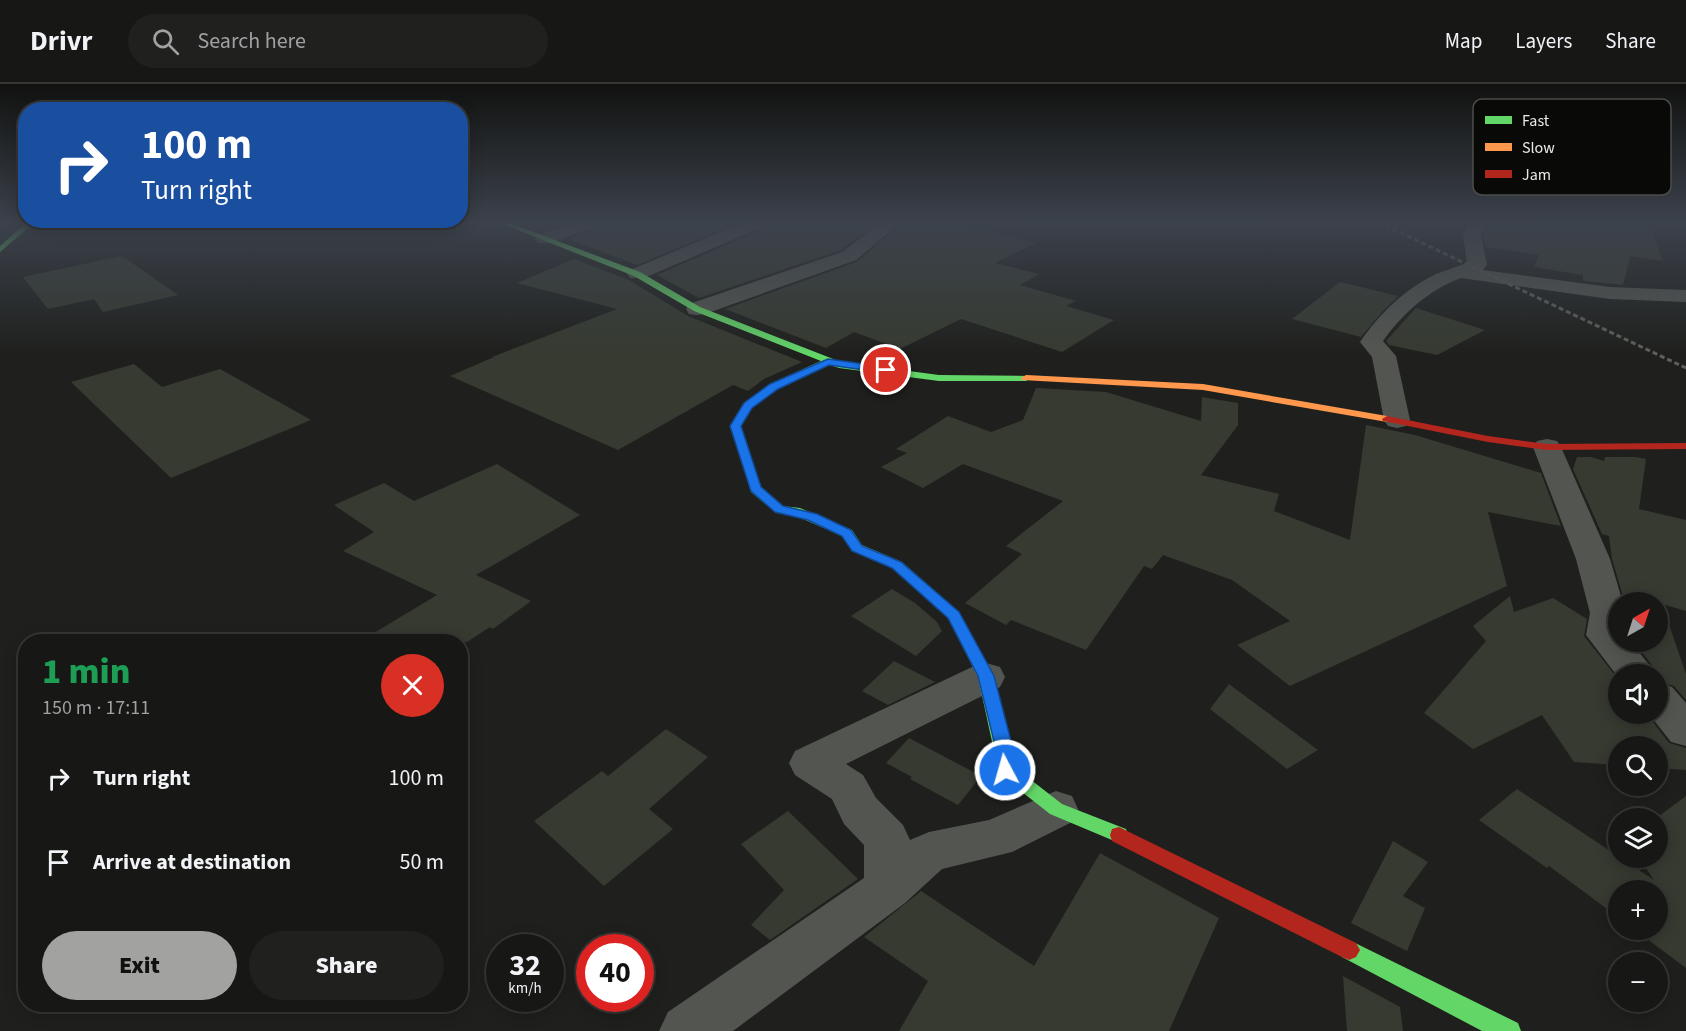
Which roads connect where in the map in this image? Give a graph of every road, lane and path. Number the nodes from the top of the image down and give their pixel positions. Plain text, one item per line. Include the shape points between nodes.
1 (616, 266) edge
2 (655, 266) edge
3 (820, 266) edge
4 (1475, 266) edge
5 (1464, 273) junction
6 (637, 274) junction
7 (1686, 296) edge
8 (697, 309) junction
9 (828, 362) junction
10 (1397, 420) junction
11 (1686, 446) edge
12 (1547, 447) junction
13 (1629, 664) edge
14 (986, 676) junction
15 (1668, 709) edge
16 (1686, 731) edge
17 (1056, 809) junction
18 (888, 888) junction
19 (1498, 1029) edge
20 (687, 1031) edge

1 - 6 main road
2 - 6 street
3 - 8 street
4 - 5 street
5 - 7 street via 1588,291
5 - 10 street via 1444,278 1424,290 1387,319 1371,342 1384,356
6 - 8 main road
8 - 9 main road
9 - 10 main road via 939,378 996,376 1203,387
9 - 14 main road via 774,386 747,406 736,426 755,489 780,510 813,517 847,533 857,548 897,565 954,615
10 - 12 main road
11 - 12 main road
12 - 13 street via 1593,559 1608,613 1604,635
14 - 17 main road via 1005,770
14 - 18 street via 810,762 848,786 860,811 887,839
15 - 16 street
17 - 18 street via 996,838 929,852
17 - 19 main road via 1113,832 1286,917
18 - 20 street

